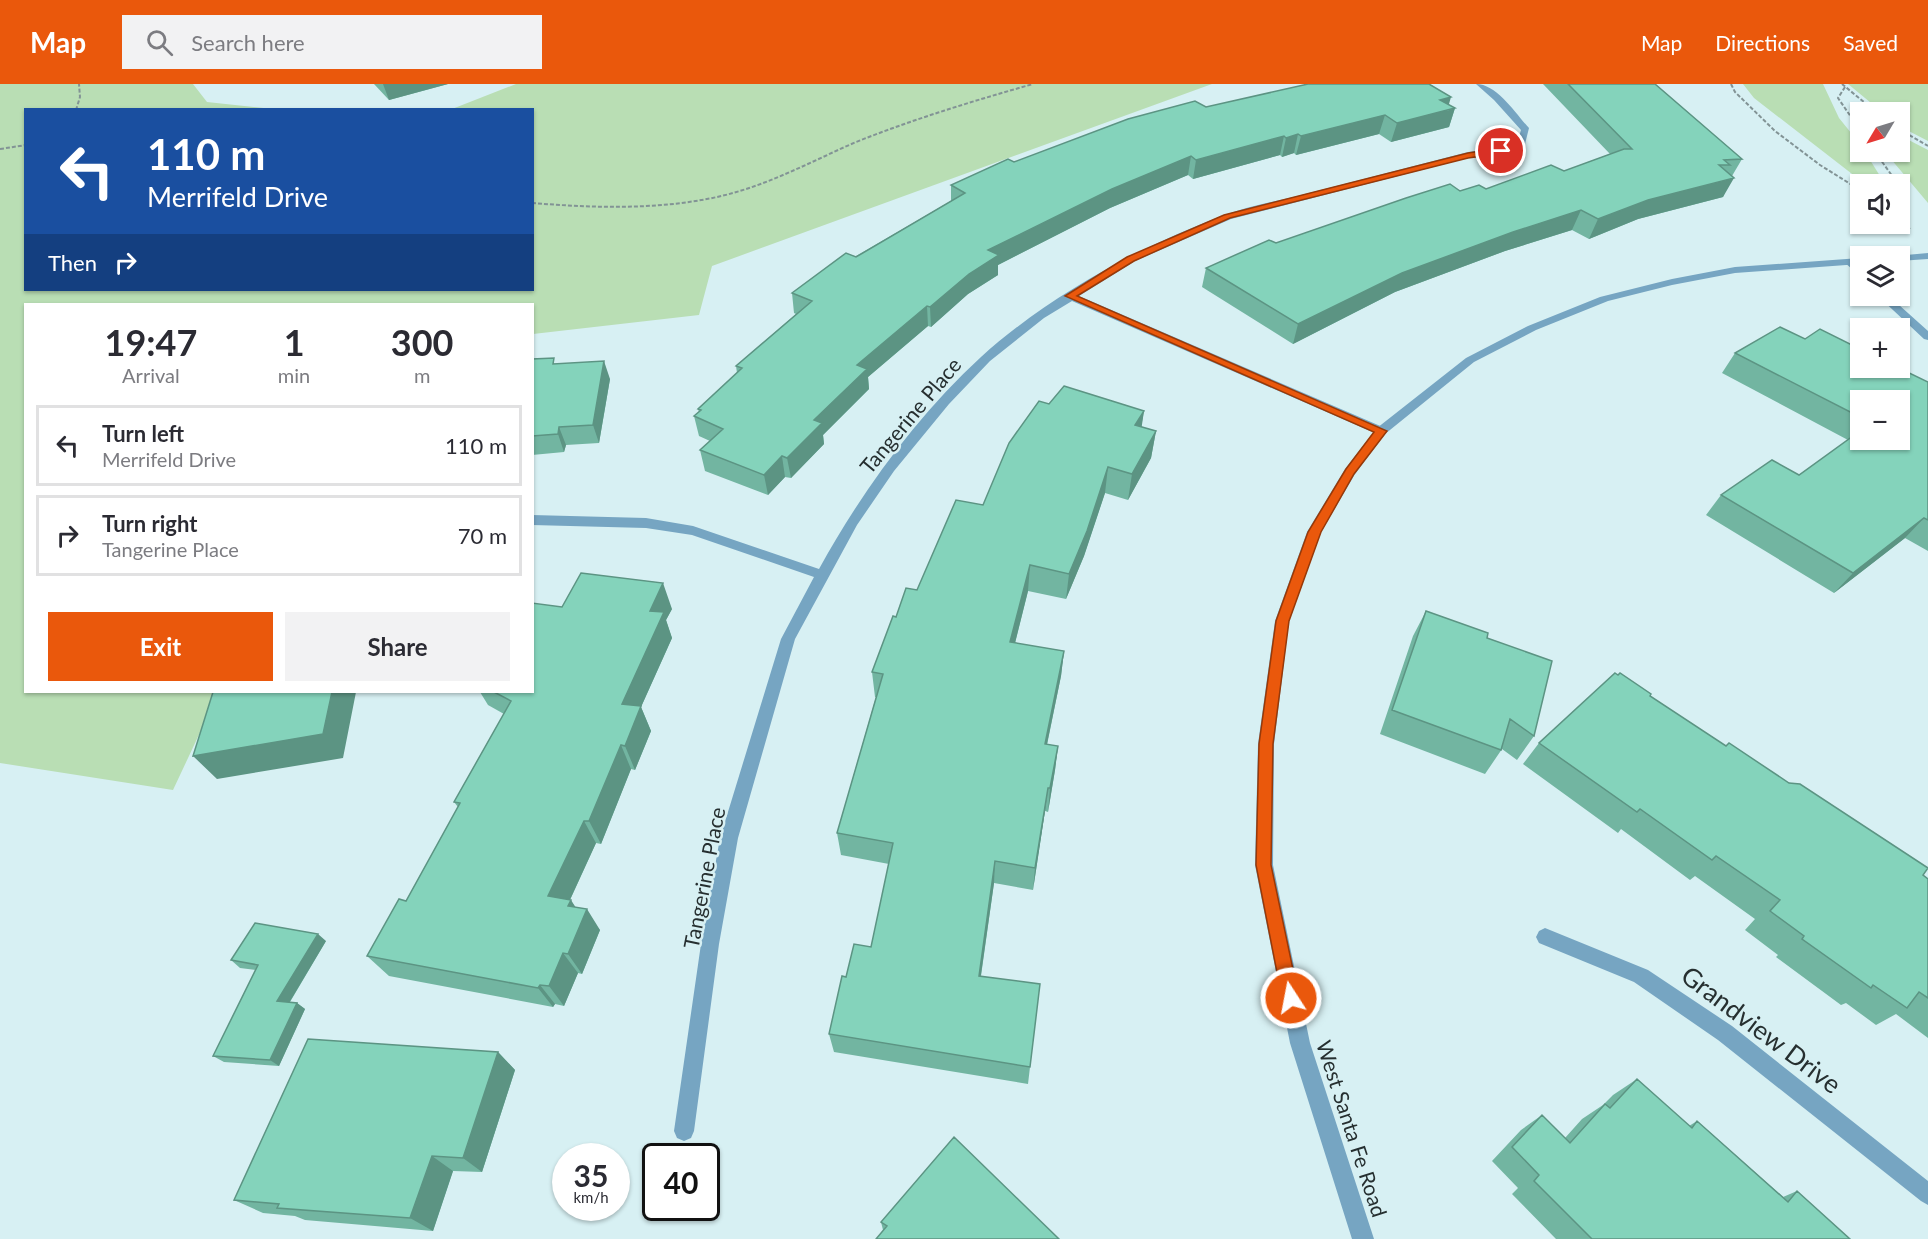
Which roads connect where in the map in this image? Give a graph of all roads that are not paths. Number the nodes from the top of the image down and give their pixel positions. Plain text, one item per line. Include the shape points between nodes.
1 (1480, 84) edge
2 (1928, 256) edge
3 (1910, 257) edge
4 (1850, 261) edge
5 (1070, 296) junction
6 (1894, 306) edge
7 (1928, 338) edge
8 (1381, 431) junction
9 (534, 520) edge
10 (823, 575) junction
11 (1545, 937) dead end
12 (684, 1131) dead end
13 (1928, 1194) edge
14 (1363, 1239) edge

1 - 5 street, Tangerine Place via 1526,130 1522,142 1501,151 1468,155 1227,216 1131,259
2 - 3 street
4 - 8 street, West Santa Fe Road via 1735,270 1604,299 1532,328 1470,360
5 - 8 street
5 - 10 street, Tangerine Place via 986,359 945,401 889,468 850,523
6 - 7 street
8 - 14 street, West Santa Fe Road via 1350,472 1314,532 1282,621 1266,744 1264,865 1300,1043
9 - 10 street via 646,523 693,531
10 - 12 street, Tangerine Place via 789,639 729,838
11 - 13 street, Grandview Drive via 1651,982 1725,1033

